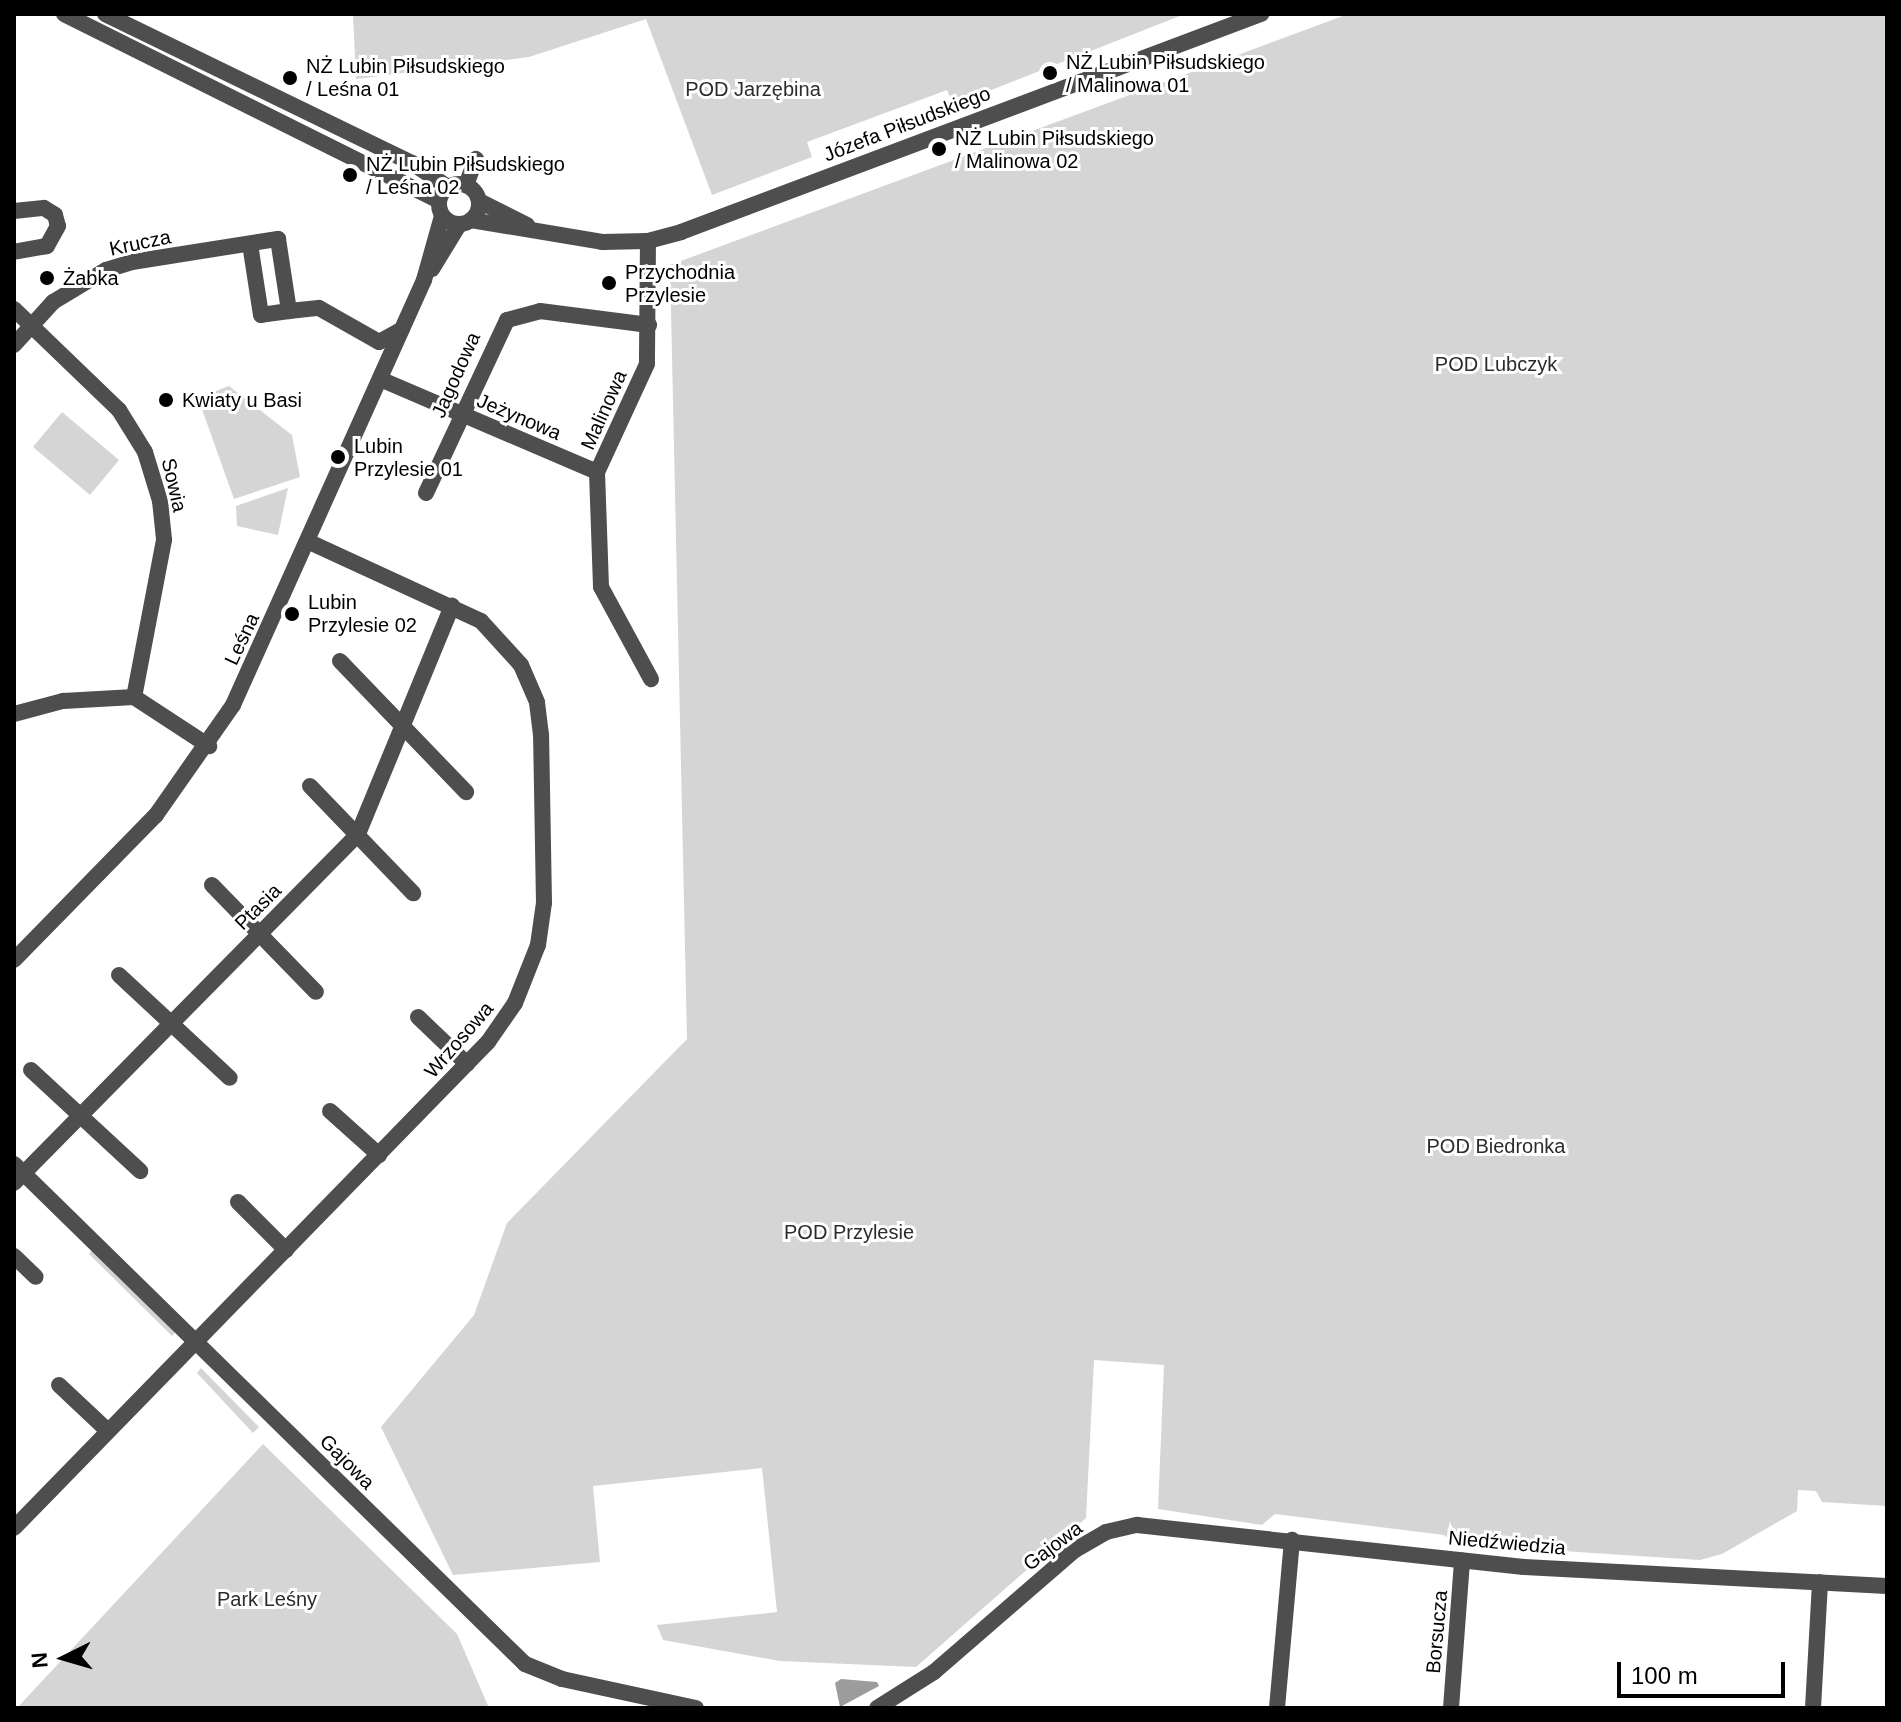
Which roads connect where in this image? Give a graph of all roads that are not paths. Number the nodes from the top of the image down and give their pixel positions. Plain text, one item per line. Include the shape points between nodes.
1 (64, 14) edge
2 (105, 14) edge
3 (1261, 14) edge
4 (476, 159) dead end
5 (466, 185) junction
6 (443, 201) junction
7 (479, 201) junction
8 (14, 211) edge
9 (465, 222) junction
10 (563, 237) junction
11 (648, 241) junction
12 (250, 244) junction
13 (14, 252) edge
14 (424, 280) junction
15 (14, 309) edge
16 (289, 311) junction
17 (649, 325) junction
18 (29, 327) junction
19 (403, 329) junction
20 (14, 345) edge
21 (380, 379) junction
22 (460, 413) junction
23 (597, 472) junction
24 (426, 493) dead end
25 (309, 542) junction
26 (452, 606) junction
27 (340, 661) dead end
28 (651, 679) dead end
29 (134, 697) junction
30 (14, 714) edge
31 (406, 725) junction
32 (209, 746) junction
33 (310, 786) dead end
34 (466, 792) dead end
35 (358, 834) junction
36 (212, 885) dead end
37 (413, 893) dead end
38 (260, 934) junction
39 (14, 960) edge
40 (119, 975) dead end
41 (316, 992) dead end
42 (418, 1017) dead end
43 (170, 1023) junction
44 (467, 1064) junction
45 (31, 1070) dead end
46 (230, 1078) dead end
47 (330, 1111) dead end
48 (79, 1115) junction
49 (379, 1155) junction
50 (140, 1171) dead end
51 (17, 1174) edge
52 (238, 1202) dead end
53 (286, 1250) junction
54 (14, 1256) edge
55 (36, 1277) dead end
56 (195, 1342) junction
57 (59, 1385) dead end
58 (108, 1431) junction
59 (15, 1525) edge
60 (1292, 1540) junction
61 (1462, 1560) junction
62 (1820, 1582) junction
63 (1887, 1586) edge
64 (696, 1708) edge
65 (877, 1708) edge
66 (1277, 1708) edge
67 (1451, 1708) edge
68 (1813, 1708) edge

1 - 6 street
2 - 6 street via 412,163
3 - 11 street, Józefa Piłsudskiego
4 - 5 street
5 - 6 street
5 - 7 street
6 - 9 street, Józefa Piłsudskiego
6 - 14 street, Leśna
7 - 9 street, Leśna
7 - 10 street, Józefa Piłsudskiego
8 - 13 street via 44,208 55,215 58,226 47,246
9 - 10 street, Józefa Piłsudskiego
9 - 14 street, Leśna
10 - 11 street, Józefa Piłsudskiego
11 - 17 street, Malinowa
12 - 16 street via 261,315
12 - 16 street, Krucza via 278,239
12 - 18 street, Krucza via 106,270 53,302
14 - 19 street, Leśna
15 - 18 street
16 - 19 street via 319,308 379,342
17 - 22 street, Jagodowa via 540,311 507,320
17 - 23 street, Malinowa via 647,364
18 - 20 street, Krucza
18 - 29 street, Sowia via 119,410 145,452 160,501 164,540
19 - 21 street, Leśna
21 - 22 street, Jeżynowa
21 - 25 street, Leśna
22 - 23 street, Jeżynowa
22 - 24 street, Jagodowa
23 - 28 street, Malinowa via 601,587
25 - 26 street, Wrzosowa
25 - 32 street, Leśna
26 - 31 street, Ptasia
26 - 44 street, Wrzosowa via 481,621 513,651 533,689 541,735 544,903 538,945 509,1015
27 - 31 street
29 - 30 street via 63,701
29 - 32 street
31 - 34 street
31 - 35 street, Ptasia
32 - 39 street, Leśna via 156,815
33 - 35 street
35 - 37 street
35 - 38 street, Ptasia
36 - 38 street
38 - 41 street
38 - 43 street, Ptasia
40 - 43 street
42 - 44 street
43 - 46 street
43 - 48 street, Ptasia
44 - 49 street, Wrzosowa
45 - 48 street
47 - 49 street
48 - 50 street
48 - 51 street, Ptasia
49 - 53 street, Wrzosowa
51 - 56 street, Gajowa
52 - 53 street
53 - 56 street, Wrzosowa
54 - 55 street
56 - 58 street, Wrzosowa
56 - 64 street, Gajowa via 525,1664 562,1679
57 - 58 street
58 - 59 street, Wrzosowa
60 - 61 street, Niedźwiedzia
60 - 65 street, Gajowa via 1156,1524 1106,1532 1075,1550 934,1672
60 - 66 street
61 - 62 street, Niedźwiedzia
61 - 67 street, Borsucza
62 - 63 street, Niedźwiedzia
62 - 68 street

